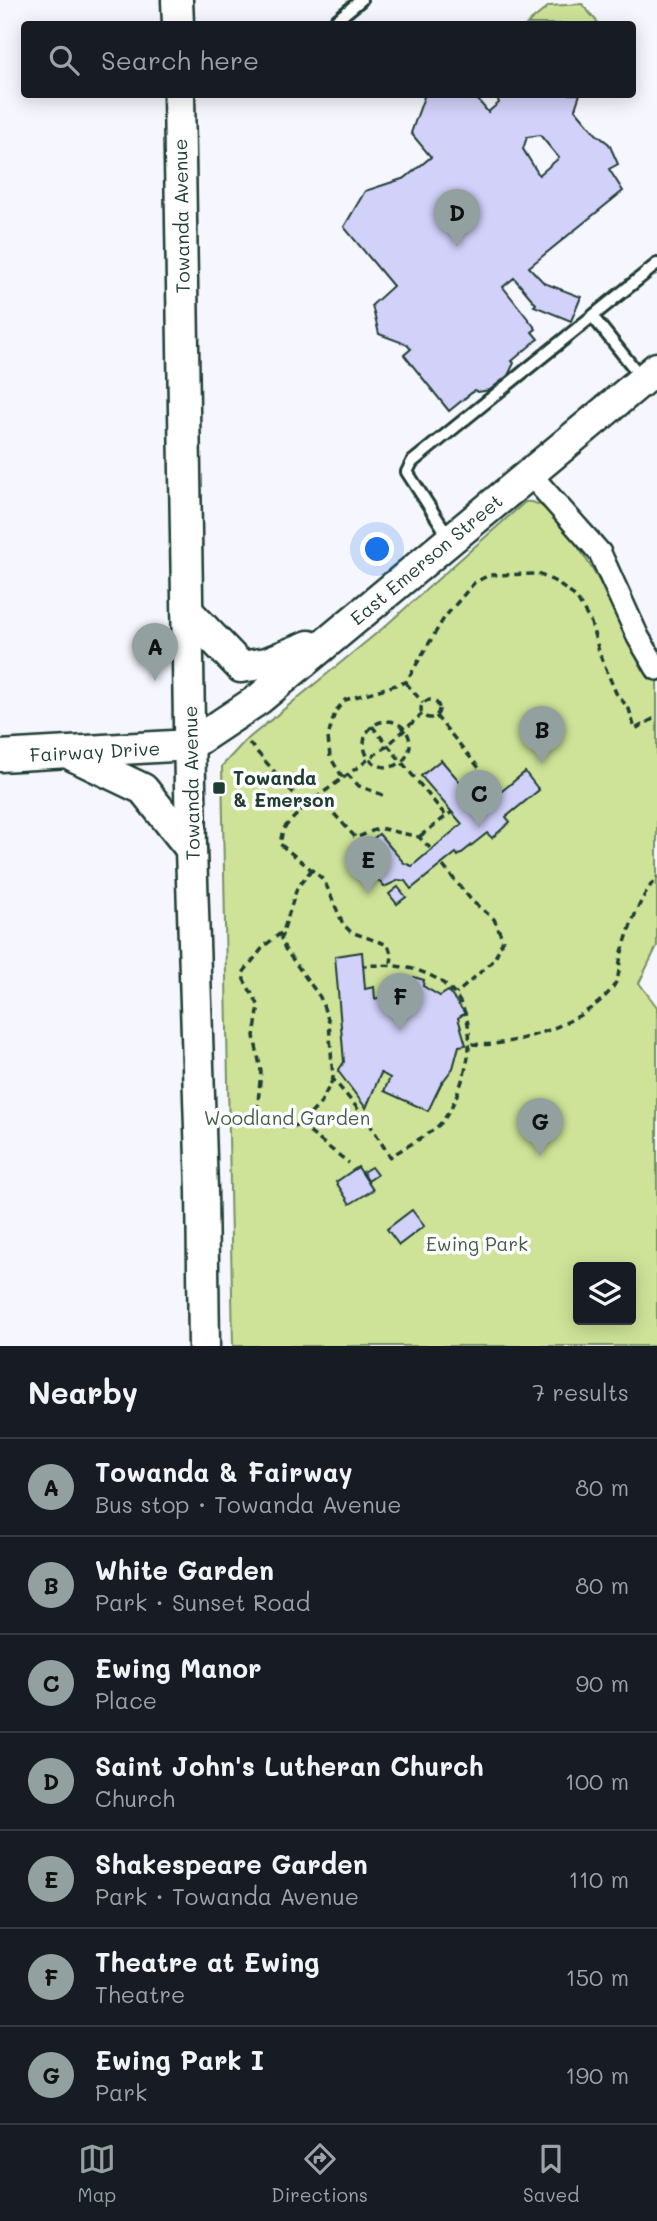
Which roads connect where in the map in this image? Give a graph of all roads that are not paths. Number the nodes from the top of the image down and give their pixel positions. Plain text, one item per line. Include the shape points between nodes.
1 (177, 0) edge
2 (361, 0) edge
3 (178, 21) edge
4 (336, 21) edge
5 (179, 98) edge
6 (657, 264) edge
7 (593, 317) junction
8 (650, 373) edge
9 (529, 473) junction
10 (450, 539) junction
11 (189, 612) junction
12 (336, 635) junction
13 (657, 670) edge
14 (191, 745) junction
15 (67, 753) junction
16 (0, 756) edge
17 (191, 849) junction
18 (204, 1346) edge

1 - 3 main road
2 - 4 lane
5 - 11 main road, Towanda Avenue
6 - 7 lane
7 - 8 lane
7 - 10 lane via 412,462 407,472
8 - 9 main road, East Emerson Street
9 - 10 main road, East Emerson Street
9 - 13 street via 600,553
10 - 12 main road, East Emerson Street
11 - 12 main road via 241,667 267,663
11 - 14 main road, Towanda Avenue
12 - 14 main road, East Emerson Street via 259,699
14 - 15 main road, Fairway Drive
14 - 17 main road, Towanda Avenue
15 - 16 main road, Fairway Drive
15 - 17 main road via 142,789
17 - 18 main road, Towanda Avenue

